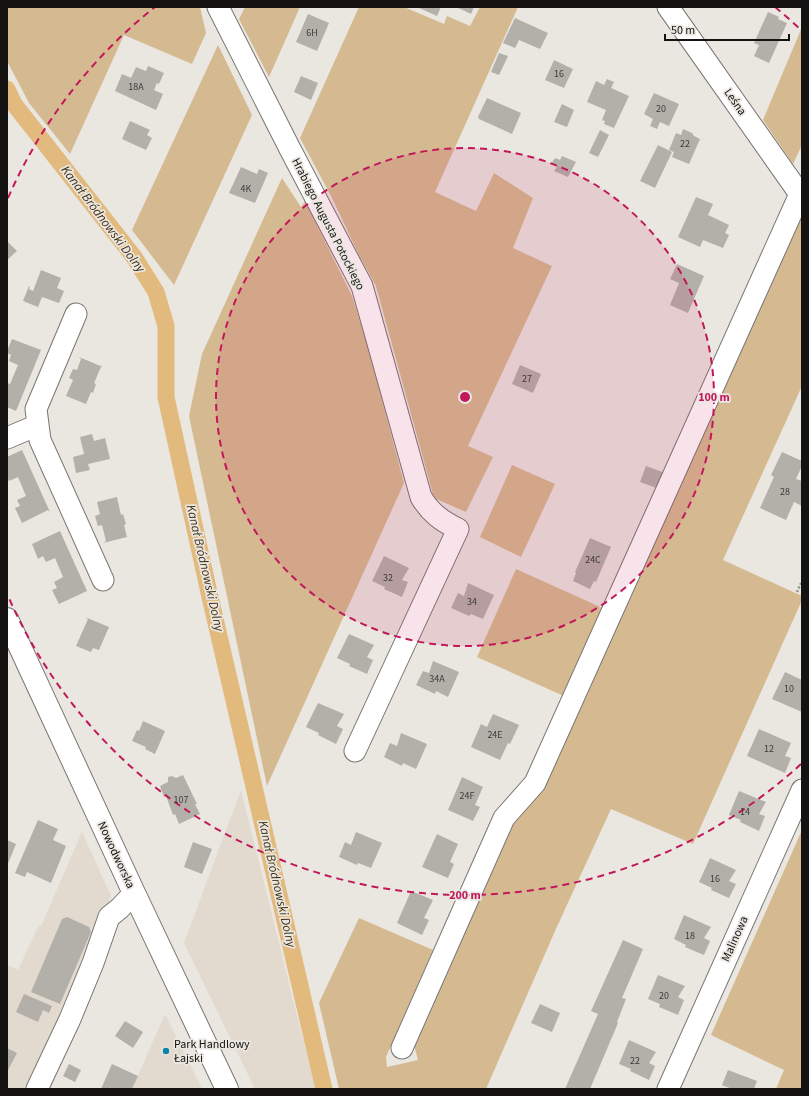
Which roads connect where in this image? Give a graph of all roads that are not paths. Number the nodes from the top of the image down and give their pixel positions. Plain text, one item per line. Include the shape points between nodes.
1 (218, 7) edge
2 (668, 7) edge
3 (801, 195) edge
4 (76, 314) dead end
5 (38, 425) junction
6 (7, 438) edge
7 (103, 580) dead end
8 (7, 619) edge
9 (355, 751) dead end
10 (802, 790) edge
11 (134, 893) junction
12 (402, 1048) dead end
13 (37, 1089) edge
14 (228, 1089) edge
15 (668, 1089) edge

1 - 9 street, Hrabiego Augusta Potockiego via 362,286 421,497 435,516 458,529
2 - 3 street, Leśna
3 - 12 street via 536,783 504,818
4 - 5 street via 36,409
5 - 6 street
5 - 7 street via 40,440
8 - 11 main road, Nowodworska
10 - 15 street, Malinowa
11 - 13 street via 109,917 94,963
11 - 14 main road, Nowodworska

